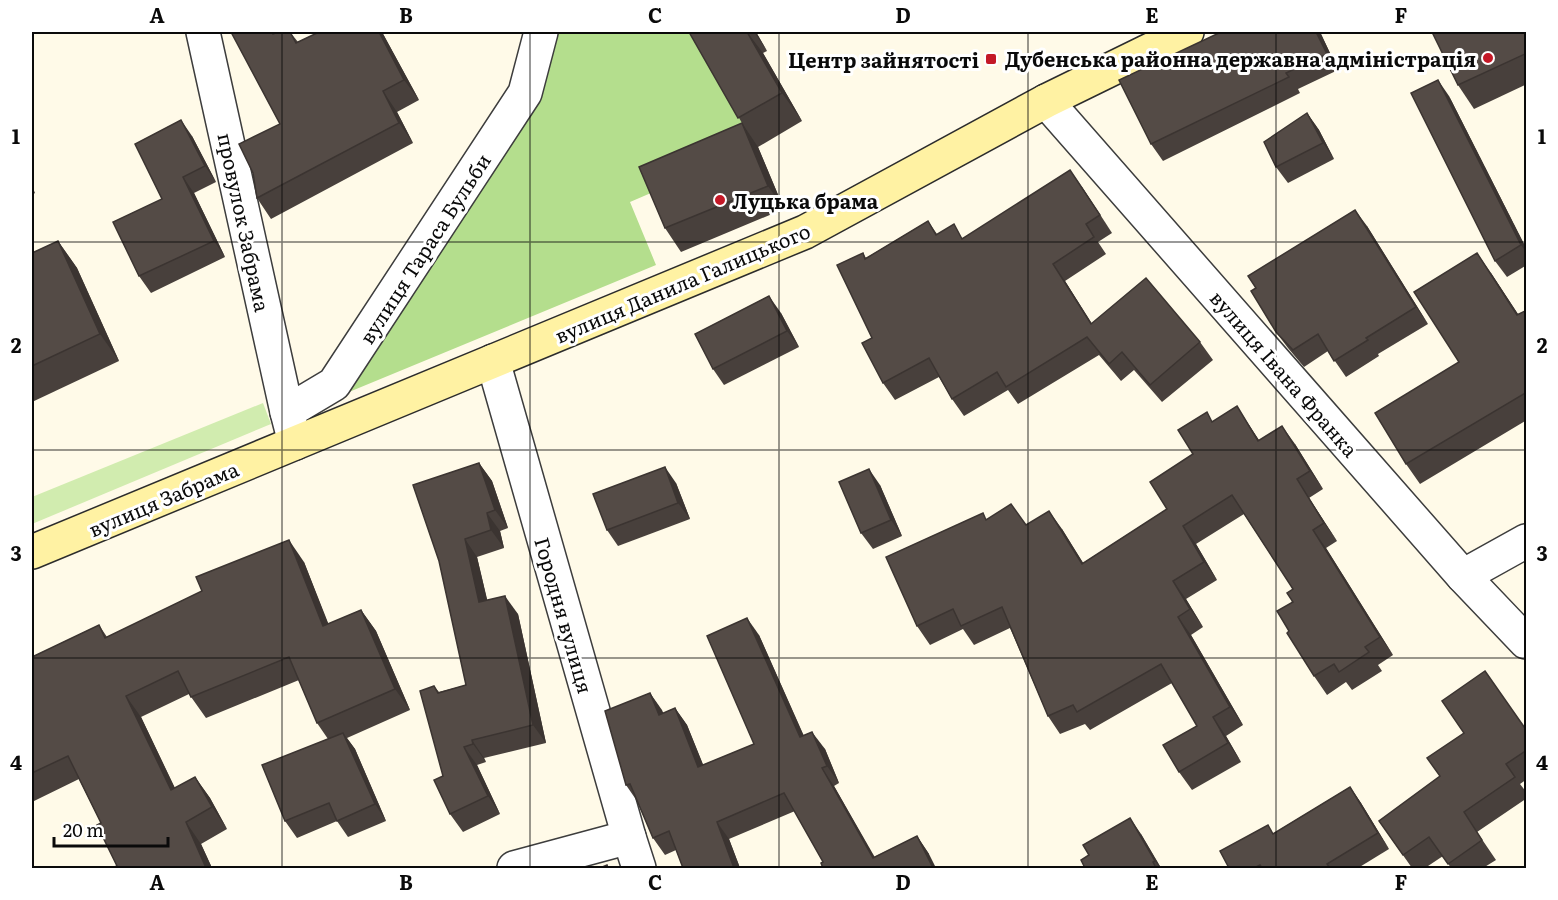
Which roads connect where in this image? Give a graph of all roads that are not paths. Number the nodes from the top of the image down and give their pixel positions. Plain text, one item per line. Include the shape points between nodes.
1 (203, 32) edge
2 (541, 32) edge
3 (1186, 32) edge
4 (1046, 101) junction
5 (493, 361) junction
6 (291, 427) junction
7 (1527, 541) edge
8 (32, 552) edge
9 (1463, 576) junction
10 (1527, 642) edge
11 (628, 837) junction
12 (514, 868) edge
13 (639, 868) edge

1 - 6 street, провулок Забрама
2 - 6 street, вулиця Тараса Бульби via 525,93 334,384
3 - 4 main road, вулиця Данила Галицького
4 - 5 main road, вулиця Данила Галицького via 805,232
4 - 9 street, вулиця Івана Франка
5 - 6 main road, вулиця Данила Галицького
5 - 11 street, Городня вулиця
6 - 8 main road, вулиця Забрама
7 - 9 street
9 - 10 street, вулиця Івана Франка
11 - 12 street
11 - 13 street, Городня вулиця

